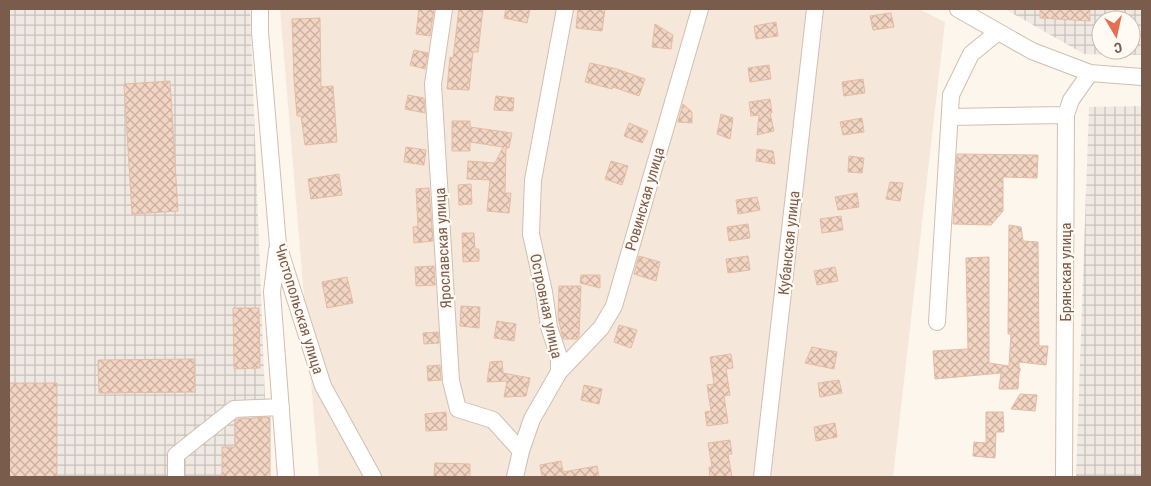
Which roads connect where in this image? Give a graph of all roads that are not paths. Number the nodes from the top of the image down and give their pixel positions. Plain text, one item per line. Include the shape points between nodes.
1 (260, 9) edge
2 (444, 9) edge
3 (565, 9) edge
4 (700, 9) edge
5 (815, 9) edge
6 (958, 9) edge
7 (998, 32) junction
8 (1090, 74) junction
9 (1142, 76) edge
10 (1066, 115) junction
11 (950, 117) junction
12 (278, 245) junction
13 (937, 322) dead end
14 (559, 372) junction
15 (281, 407) junction
16 (521, 451) junction
17 (176, 477) edge
18 (286, 477) edge
19 (373, 477) edge
20 (515, 477) edge
21 (762, 477) edge
22 (1064, 477) edge

1 - 12 street, Чистопольская улица
2 - 16 street, Ярославская улица via 433,84 451,381 458,409 493,420
3 - 14 street, Островная улица via 533,180 531,234 549,327 559,357
4 - 14 street, Ровинская улица via 614,306 601,328
5 - 21 street, Кубанская улица
6 - 7 street
7 - 8 street via 1032,52
7 - 11 street via 970,54 951,95
8 - 9 street
8 - 10 street, Брянская улица via 1071,100
10 - 11 street
10 - 22 street, Брянская улица
11 - 13 street
12 - 15 street via 272,292
12 - 19 street, Чистопольская улица via 323,386
14 - 16 street, Островная улица via 532,418
15 - 17 street via 234,409 176,455
15 - 18 street
16 - 20 street, Островная улица

